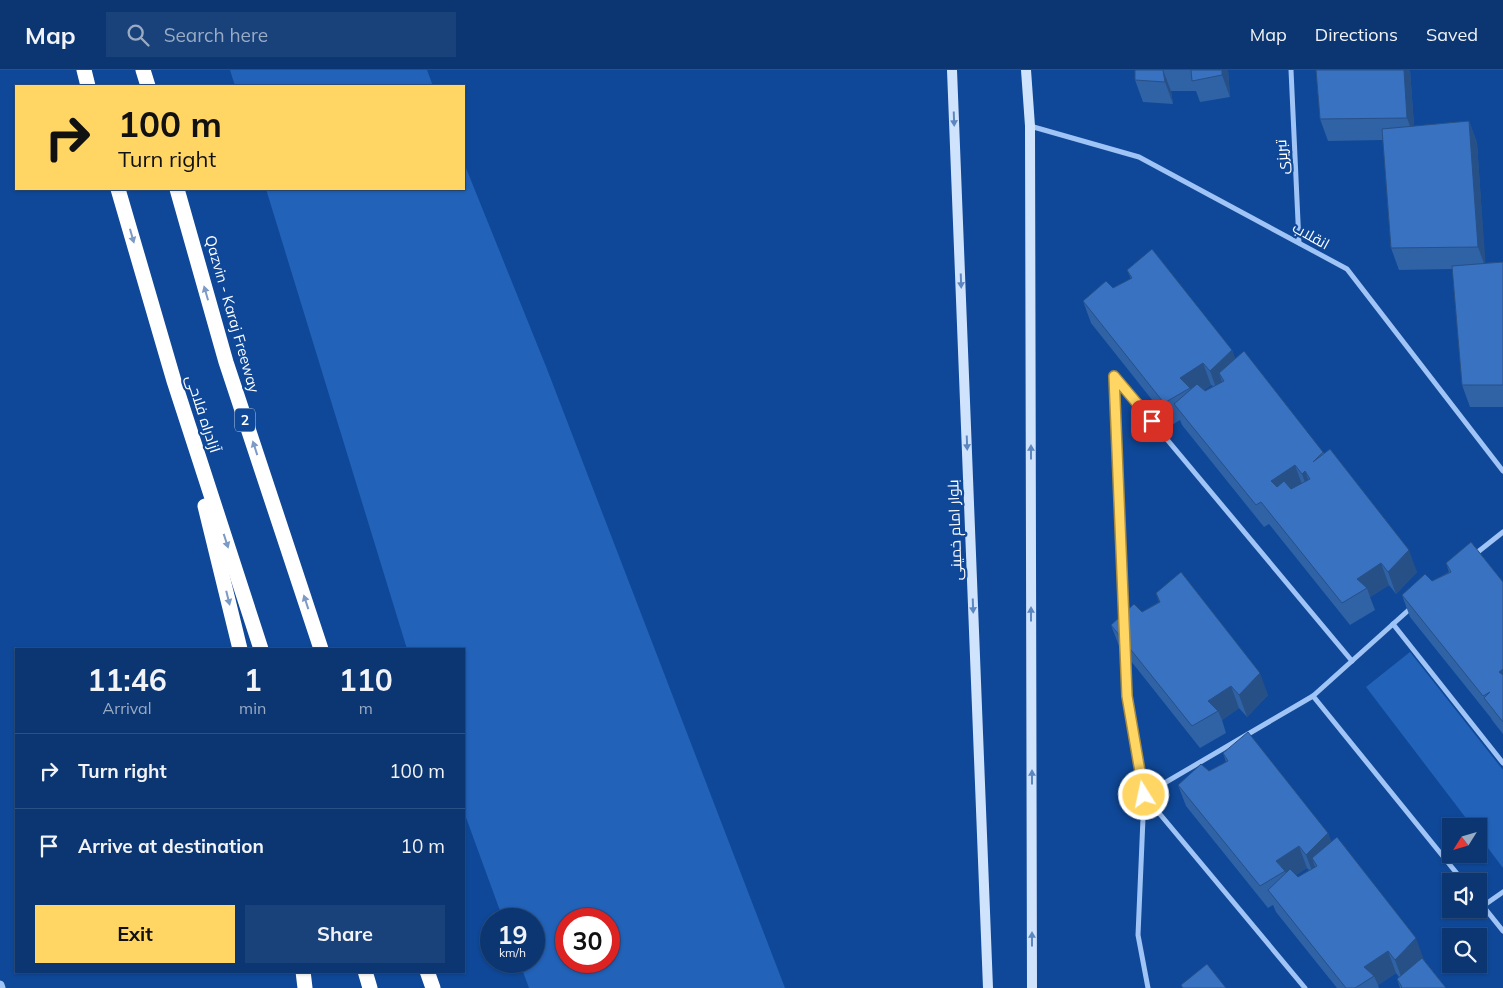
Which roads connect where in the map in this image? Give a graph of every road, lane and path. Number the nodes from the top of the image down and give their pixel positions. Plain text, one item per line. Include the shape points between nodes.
1 (84, 70) edge
2 (143, 70) edge
3 (952, 70) edge
4 (1026, 70) edge
5 (1291, 70) edge
6 (88, 85) edge
7 (148, 85) edge
8 (1030, 126) junction
9 (118, 190) edge
10 (177, 190) edge
11 (1299, 243) junction
12 (174, 381) junction
13 (1503, 471) edge
14 (1503, 532) edge
15 (1467, 561) edge
16 (1418, 601) edge
17 (1393, 624) junction
18 (1124, 626) edge
19 (1125, 646) edge
20 (240, 648) edge
21 (260, 648) edge
22 (321, 648) edge
23 (1352, 661) junction
24 (1313, 696) junction
25 (1503, 763) edge
26 (1144, 795) junction
27 (1457, 873) edge
28 (1503, 892) edge
29 (1487, 903) edge
30 (1487, 911) edge
31 (1503, 931) edge
32 (303, 973) edge
33 (366, 973) edge
34 (429, 973) edge
35 (305, 988) edge
36 (370, 988) edge
37 (433, 988) edge
38 (988, 988) edge
39 (1032, 988) edge
40 (1148, 988) edge
41 (1305, 988) edge

1 - 6 highway
2 - 7 highway
3 -> 38 main road, بلوار امام خمینی
4 - 8 main road
5 - 11 street, تبریزی
8 - 11 street, انقلاب via 1139,156
39 -> 8 main road
9 -> 12 highway, آزادراه فلاحی
22 -> 10 highway, Qazvin - Karaj Freeway / 2 via 226,362
11 - 13 street, انقلاب via 1346,270
12 -> 20 highway
12 -> 21 highway, آزادراه فلاحی
14 - 15 street
16 - 17 street
17 - 23 street
17 - 25 street
18 - 23 street via 1114,376
19 - 26 street via 1127,696
23 - 24 street
24 - 26 street
24 - 27 street
26 - 40 street via 1138,935
26 - 41 street
28 - 29 street
30 - 31 street
32 - 35 highway
33 - 36 highway
34 - 37 highway

